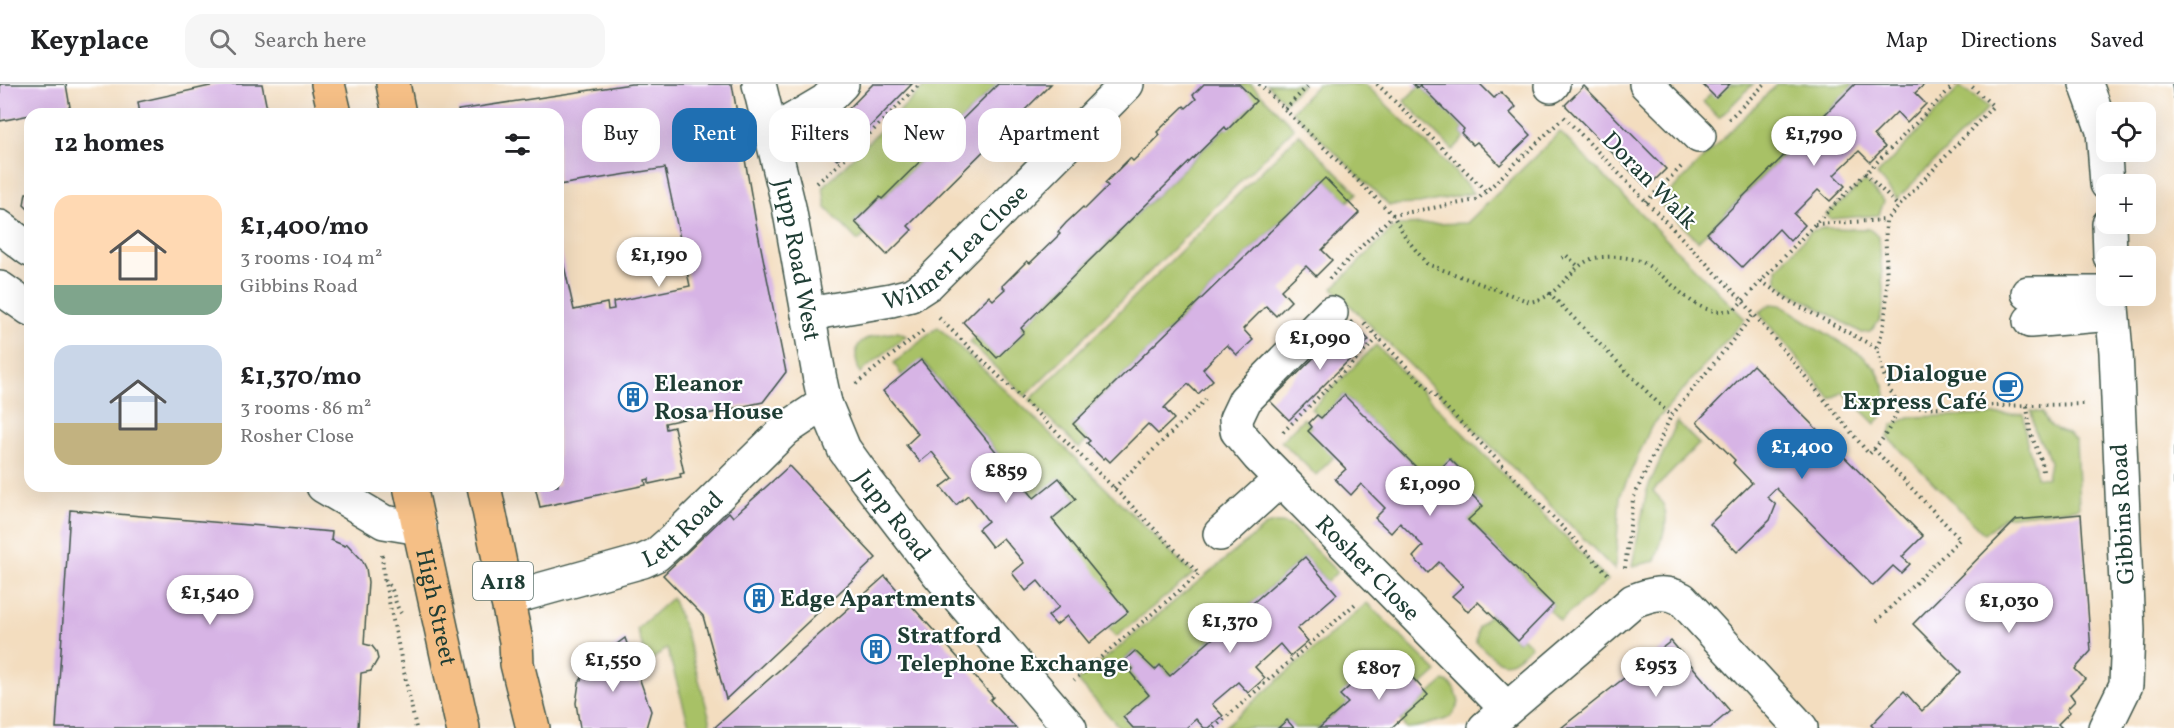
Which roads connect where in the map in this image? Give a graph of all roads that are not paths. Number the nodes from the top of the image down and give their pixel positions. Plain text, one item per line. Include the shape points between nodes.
1 (328, 84) edge
2 (393, 84) edge
3 (759, 84) edge
4 (842, 84) edge
5 (1127, 84) edge
6 (1646, 84) edge
7 (2086, 84) edge
8 (334, 108) edge
9 (398, 108) edge
10 (813, 108) edge
11 (769, 125) edge
12 (1698, 136) dead end
13 (778, 162) edge
14 (2106, 174) edge
15 (0, 227) edge
16 (24, 245) edge
17 (0, 288) edge
18 (2096, 302) edge
19 (24, 305) edge
20 (2110, 306) edge
21 (2029, 307) dead end
22 (1331, 313) dead end
23 (808, 314) junction
24 (826, 405) junction
25 (1281, 479) junction
26 (333, 492) edge
27 (411, 492) edge
28 (485, 492) edge
29 (420, 528) junction
30 (1220, 534) dead end
31 (507, 599) junction
32 (1496, 718) edge
33 (464, 728) edge
34 (533, 728) edge
35 (1070, 728) edge
36 (1801, 728) edge
37 (2105, 728) edge

1 - 8 main road
2 - 9 main road
3 - 11 street, Jupp Road West
4 - 10 street
5 - 23 street, Wilmer Lea Close via 928,284 911,295
6 - 12 street
7 - 14 street via 2103,131
13 - 23 street, Jupp Road West
15 - 16 street
17 - 19 street
18 - 21 street
20 - 37 street, Gibbins Road via 2128,662 2126,685
22 - 25 street, Rosher Close via 1245,400 1236,418 1237,431
23 - 24 street, Jupp Road West
24 - 31 street, Lett Road via 786,429 656,555
24 - 35 street, Jupp Road via 844,449 893,517
25 - 30 street
25 - 32 street, Rosher Close via 1382,580
26 - 29 street via 384,522
27 - 29 main road, High Street
28 - 31 main road, A118
29 - 33 main road, High Street
31 - 34 main road, A118
32 - 36 street via 1629,597 1655,593 1682,599

